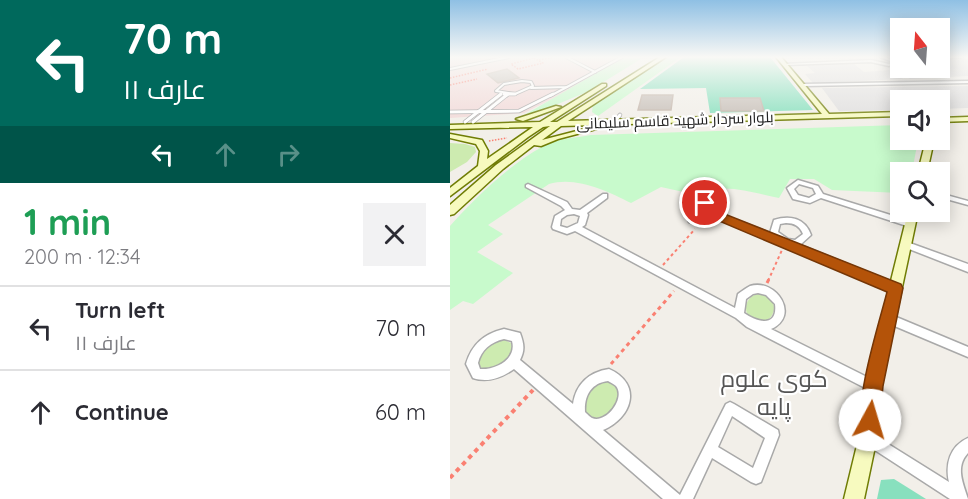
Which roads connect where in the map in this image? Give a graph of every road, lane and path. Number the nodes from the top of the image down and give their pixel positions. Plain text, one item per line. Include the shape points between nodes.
1 (472, 80) edge
2 (580, 80) edge
3 (612, 80) edge
4 (626, 80) edge
5 (799, 80) edge
6 (960, 80) edge
7 (803, 85) junction
8 (450, 86) edge
9 (567, 87) junction
10 (531, 88) junction
11 (501, 94) junction
12 (508, 94) junction
13 (587, 95) junction
14 (586, 105) junction
15 (487, 111) junction
16 (450, 112) edge
17 (479, 112) junction
18 (968, 112) edge
19 (950, 113) edge
20 (827, 116) junction
21 (890, 119) edge
22 (890, 119) edge
23 (968, 119) edge
24 (950, 120) edge
25 (450, 122) edge
26 (469, 122) junction
27 (559, 123) junction
28 (600, 124) junction
29 (546, 126) junction
30 (450, 127) edge
31 (532, 130) junction
32 (450, 136) edge
33 (482, 166) junction
34 (499, 168) junction
35 (469, 177) junction
36 (450, 183) edge
37 (528, 186) dead end
38 (450, 193) edge
39 (820, 195) dead end
40 (605, 196) dead end
41 (950, 198) edge
42 (966, 202) edge
43 (450, 211) edge
44 (570, 211) junction
45 (582, 213) junction
46 (890, 213) edge
47 (716, 215) junction
48 (910, 222) edge
49 (701, 223) junction
50 (577, 228) junction
51 (786, 242) junction
52 (906, 245) junction
53 (968, 268) edge
54 (657, 272) junction
55 (680, 284) junction
56 (896, 288) junction
57 (764, 290) junction
58 (739, 315) junction
59 (889, 320) junction
60 (751, 324) junction
61 (968, 352) edge
62 (513, 361) junction
63 (602, 376) junction
64 (539, 384) junction
65 (873, 386) junction
66 (583, 422) junction
67 (868, 437) junction
68 (968, 445) edge
69 (709, 449) junction
70 (450, 478) edge
71 (674, 499) edge
72 (685, 499) edge
73 (854, 499) edge
74 (961, 499) edge

1 - 8 path
2 - 9 lane
3 - 13 main road
4 - 14 main road
5 - 7 main road
6 - 7 street
7 - 20 main road
9 - 10 lane
9 - 15 lane via 519,111
10 - 11 lane via 531,82 509,82 496,89
10 - 12 lane
11 - 12 lane
11 - 17 lane
12 - 15 lane
13 - 26 main road via 532,117
13 - 29 main road
14 - 27 main road
14 - 28 main road via 585,114
15 - 17 lane
15 - 26 lane
16 - 17 lane
17 - 26 lane
18 - 19 main road
20 - 21 main road, بلوار سردار شهید قاسم سلیمانی
20 - 28 main road, بلوار سردار شهید قاسم سلیمانی via 618,118
22 - 28 main road, بلوار سردار شهید قاسم سلیمانی
23 - 24 main road
25 - 26 main road
27 - 28 main road, بلوار سردار شهید قاسم سلیمانی
27 - 29 main road
28 - 29 main road, بلوار سردار شهید قاسم سلیمانی
28 - 34 main road via 546,139
29 - 30 main road, بلوار سردار شهید قاسم سلیمانی
29 - 31 main road
29 - 34 main road
31 - 32 main road
31 - 33 main road
32 - 33 main road via 479,142 483,147
33 - 35 main road
34 - 43 main road
35 - 36 main road
35 - 38 main road
37 - 44 street
39 - 46 street
40 - 45 street
41 - 42 street
44 - 45 street
44 - 50 street via 558,218 556,227 567,231
45 - 50 street via 584,222
47 - 49 street
47 - 49 street via 710,204 692,205 687,211 689,218
47 - 51 street
48 - 52 main road
49 - 54 path
50 - 54 street
51 - 56 street
51 - 57 path
52 - 53 street
52 - 56 main road
54 - 55 street
55 - 58 street
55 - 63 path
56 - 59 main road
57 - 58 street via 751,290 741,297
57 - 60 street via 779,302 780,315 772,324
58 - 60 street
59 - 61 street
59 - 65 main road
60 - 65 street
62 - 62 street via 519,341 504,334 483,344 472,364 473,370 484,376 499,372
62 - 64 street
63 - 66 street via 588,384 578,399
63 - 66 street via 621,381 623,404 606,424
64 - 66 street
64 - 70 path
65 - 67 main road
66 - 71 street
67 - 73 main road
67 - 74 street
68 - 74 street via 958,452 954,464
69 - 69 street via 730,408 773,435 756,477
69 - 72 street

